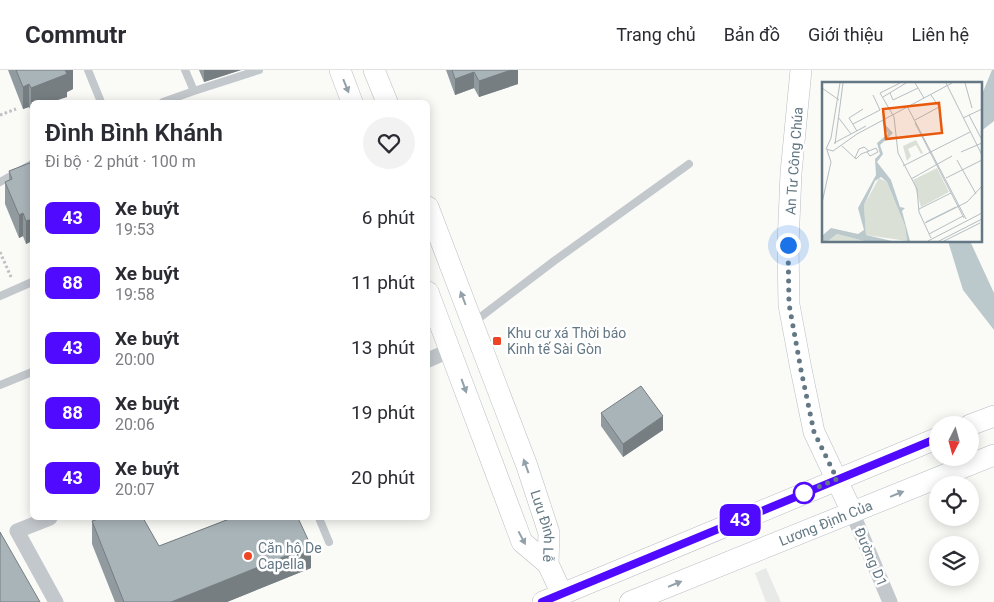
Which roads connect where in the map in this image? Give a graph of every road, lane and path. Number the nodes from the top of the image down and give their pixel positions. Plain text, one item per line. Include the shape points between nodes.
1 (88, 70) edge
2 (185, 70) edge
3 (259, 70) edge
4 (340, 70) edge
5 (374, 70) edge
6 (801, 70) edge
7 (194, 91) junction
8 (100, 100) edge
9 (169, 100) edge
10 (351, 100) edge
11 (386, 100) edge
12 (16, 109) dead end
13 (0, 116) edge
14 (689, 164) dead end
15 (30, 165) edge
16 (0, 182) edge
17 (430, 212) edge
18 (0, 252) edge
19 (30, 283) edge
20 (17, 289) junction
21 (0, 296) edge
22 (430, 297) edge
23 (472, 323) junction
24 (451, 350) junction
25 (430, 359) edge
26 (30, 373) edge
27 (0, 385) edge
28 (994, 416) edge
29 (979, 422) edge
30 (929, 442) edge
31 (994, 455) edge
32 (837, 479) junction
33 (852, 512) junction
34 (45, 520) edge
35 (320, 520) edge
36 (329, 542) dead end
37 (548, 564) junction
38 (552, 598) edge
39 (56, 602) edge
40 (630, 602) edge
41 (890, 602) edge

1 - 8 lane
2 - 7 lane
3 - 7 lane
4 -> 10 street
5 - 11 street
6 - 32 street, An Tư Công Chúa via 791,173 789,304 814,432
7 - 9 lane
12 - 13 path
14 - 23 lane
15 - 16 lane
23 -> 17 street, Lưu Đình Lễ
18 - 20 path
19 - 20 lane
20 - 21 lane
22 - 24 street, Lưu Đình Lễ
37 -> 23 street, Lưu Đình Lễ via 549,533
24 - 25 street
24 -> 37 street, Lưu Đình Lễ via 522,542
26 - 27 lane
28 - 29 street
30 - 32 street
33 -> 31 street, Lương Định Của
32 - 33 street, An Tư Công Chúa
32 - 38 street
40 -> 33 street, Lương Định Của
33 - 41 street, Đường D1
34 - 39 street via 17,531
35 - 36 lane
37 - 38 street

